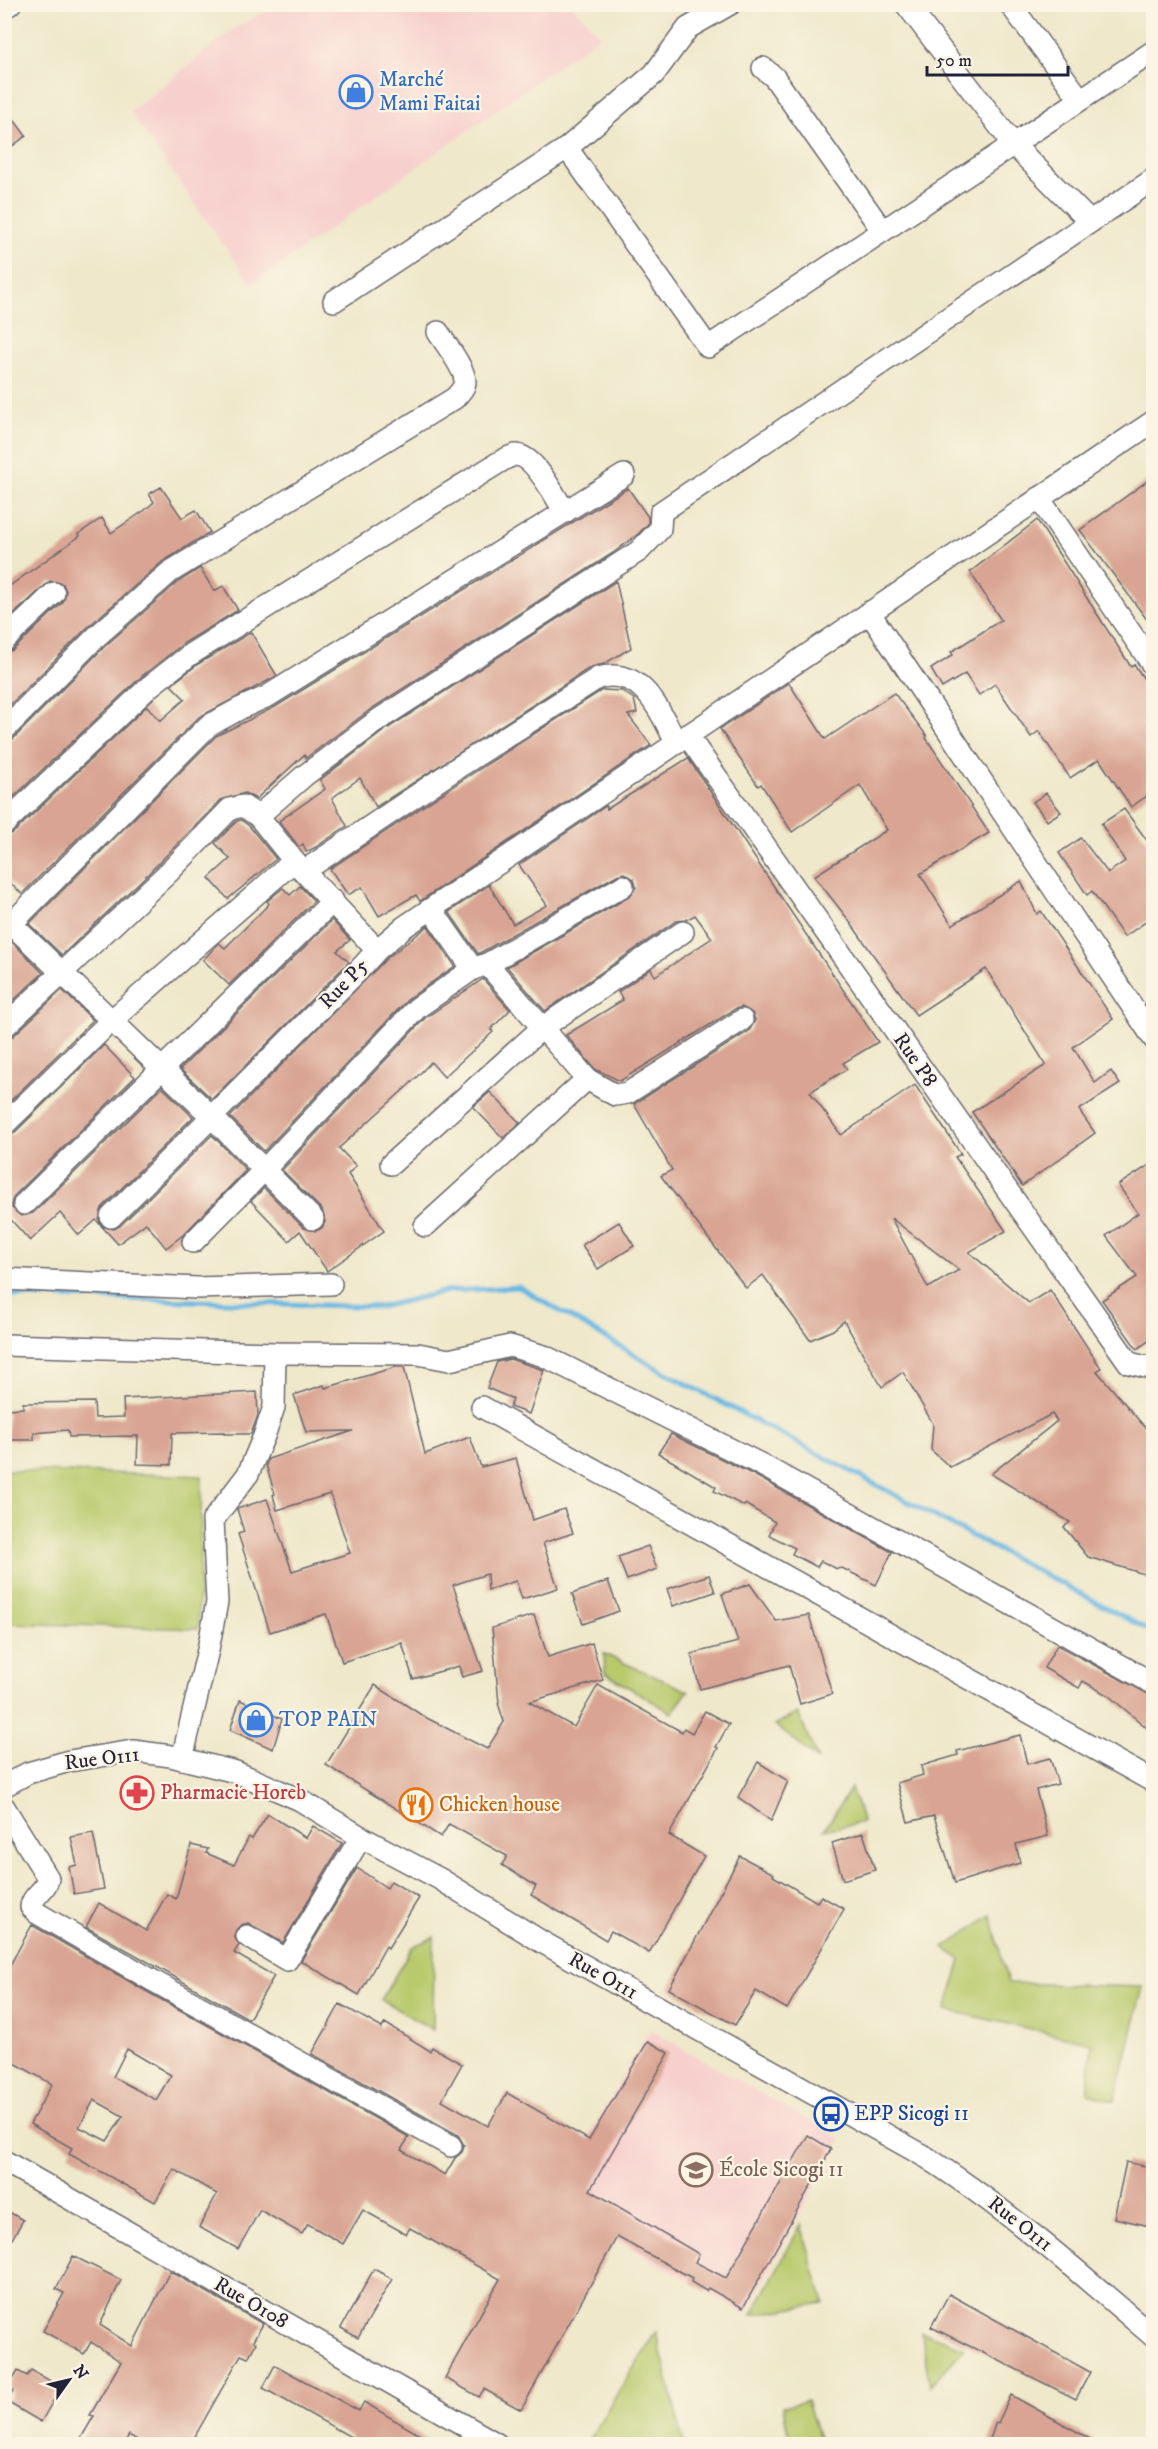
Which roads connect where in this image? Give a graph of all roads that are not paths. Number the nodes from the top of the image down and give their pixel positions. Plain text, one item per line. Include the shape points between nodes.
1 (10, 4) edge
2 (730, 4) edge
3 (906, 4) edge
4 (1010, 4) edge
5 (4, 8) edge
6 (1154, 51) edge
7 (763, 68) dead end
8 (1080, 99) junction
9 (1013, 144) junction
10 (567, 148) junction
11 (1154, 179) edge
12 (1090, 222) junction
13 (882, 231) junction
14 (334, 301) dead end
15 (438, 332) dead end
16 (1154, 421) edge
17 (624, 475) dead end
18 (1039, 498) junction
19 (565, 512) junction
20 (54, 593) dead end
21 (869, 612) junction
22 (4, 641) edge
23 (1154, 667) edge
24 (4, 730) edge
25 (682, 738) junction
26 (258, 816) junction
27 (4, 824) edge
28 (299, 866) junction
29 (623, 886) dead end
30 (333, 901) junction
31 (432, 910) junction
32 (7, 924) edge
33 (683, 932) dead end
34 (376, 950) junction
35 (480, 967) junction
36 (61, 972) junction
37 (112, 1020) junction
38 (742, 1020) dead end
39 (4, 1027) edge
40 (542, 1028) junction
41 (1154, 1039) edge
42 (162, 1069) junction
43 (587, 1080) junction
44 (212, 1117) junction
45 (4, 1125) edge
46 (391, 1164) dead end
47 (264, 1170) junction
48 (24, 1204) dead end
49 (111, 1217) dead end
50 (313, 1219) dead end
51 (425, 1226) dead end
52 (193, 1242) dead end
53 (4, 1279) edge
54 (331, 1284) dead end
55 (4, 1345) edge
56 (275, 1353) junction
57 (1154, 1364) edge
58 (482, 1407) dead end
59 (1154, 1684) edge
60 (182, 1758) junction
61 (6, 1781) edge
62 (1154, 1782) edge
63 (4, 1807) edge
64 (361, 1838) junction
65 (246, 1936) dead end
66 (451, 2146) dead end
67 (4, 2162) edge
68 (1154, 2337) edge
69 (496, 2445) edge

1 - 5 street
2 - 10 street via 687,28 654,74
3 - 9 street
4 - 8 street
6 - 8 street
7 - 13 street via 774,77
8 - 9 street
9 - 12 street
9 - 13 street
10 - 13 street via 708,347
10 - 14 street
11 - 12 street
12 - 26 street via 661,512 660,529 639,551 378,720
15 - 24 street via 465,381 455,398 170,572 97,636
16 - 18 street, Rue P5
17 - 19 street
18 - 21 street, Rue P5
18 - 23 street
19 - 27 street via 524,456 514,455 498,463 191,654 150,686
19 - 32 street via 268,696 208,726
20 - 22 street
21 - 25 street, Rue P5
21 - 41 street
25 - 28 street via 643,686 610,675 598,678
25 - 31 street, Rue P5
25 - 57 street, Rue P8 via 1129,1363 1146,1367
26 - 28 street
26 - 36 street via 243,806 230,809
28 - 30 street
28 - 37 street
29 - 35 street
30 - 34 street
30 - 42 street
31 - 34 street, Rue P5
31 - 35 street
32 - 36 street
33 - 40 street
34 - 44 street, Rue P5
35 - 40 street via 528,1009
35 - 47 street via 417,1008
36 - 37 street
36 - 39 street
37 - 42 street
37 - 45 street
38 - 43 street via 628,1093 615,1095
40 - 43 street
40 - 46 street
42 - 44 street
42 - 48 street
43 - 51 street
44 - 47 street
44 - 49 street, Rue P5
47 - 50 street
47 - 52 street
53 - 54 street via 197,1288
55 - 56 street
56 - 59 street via 418,1354 449,1360 510,1346 544,1356 760,1464
56 - 60 street via 274,1407 264,1436 248,1474 213,1520 217,1602
58 - 62 street
60 - 61 street, Rue O111 via 133,1751 96,1756
60 - 64 street, Rue O111 via 236,1773 300,1800
63 - 66 street via 48,1878 31,1908 150,1979
64 - 65 street via 287,1960
64 - 68 street, Rue O111 via 440,1879 542,1942 926,2157 1042,2240
67 - 69 street, Rue O108

